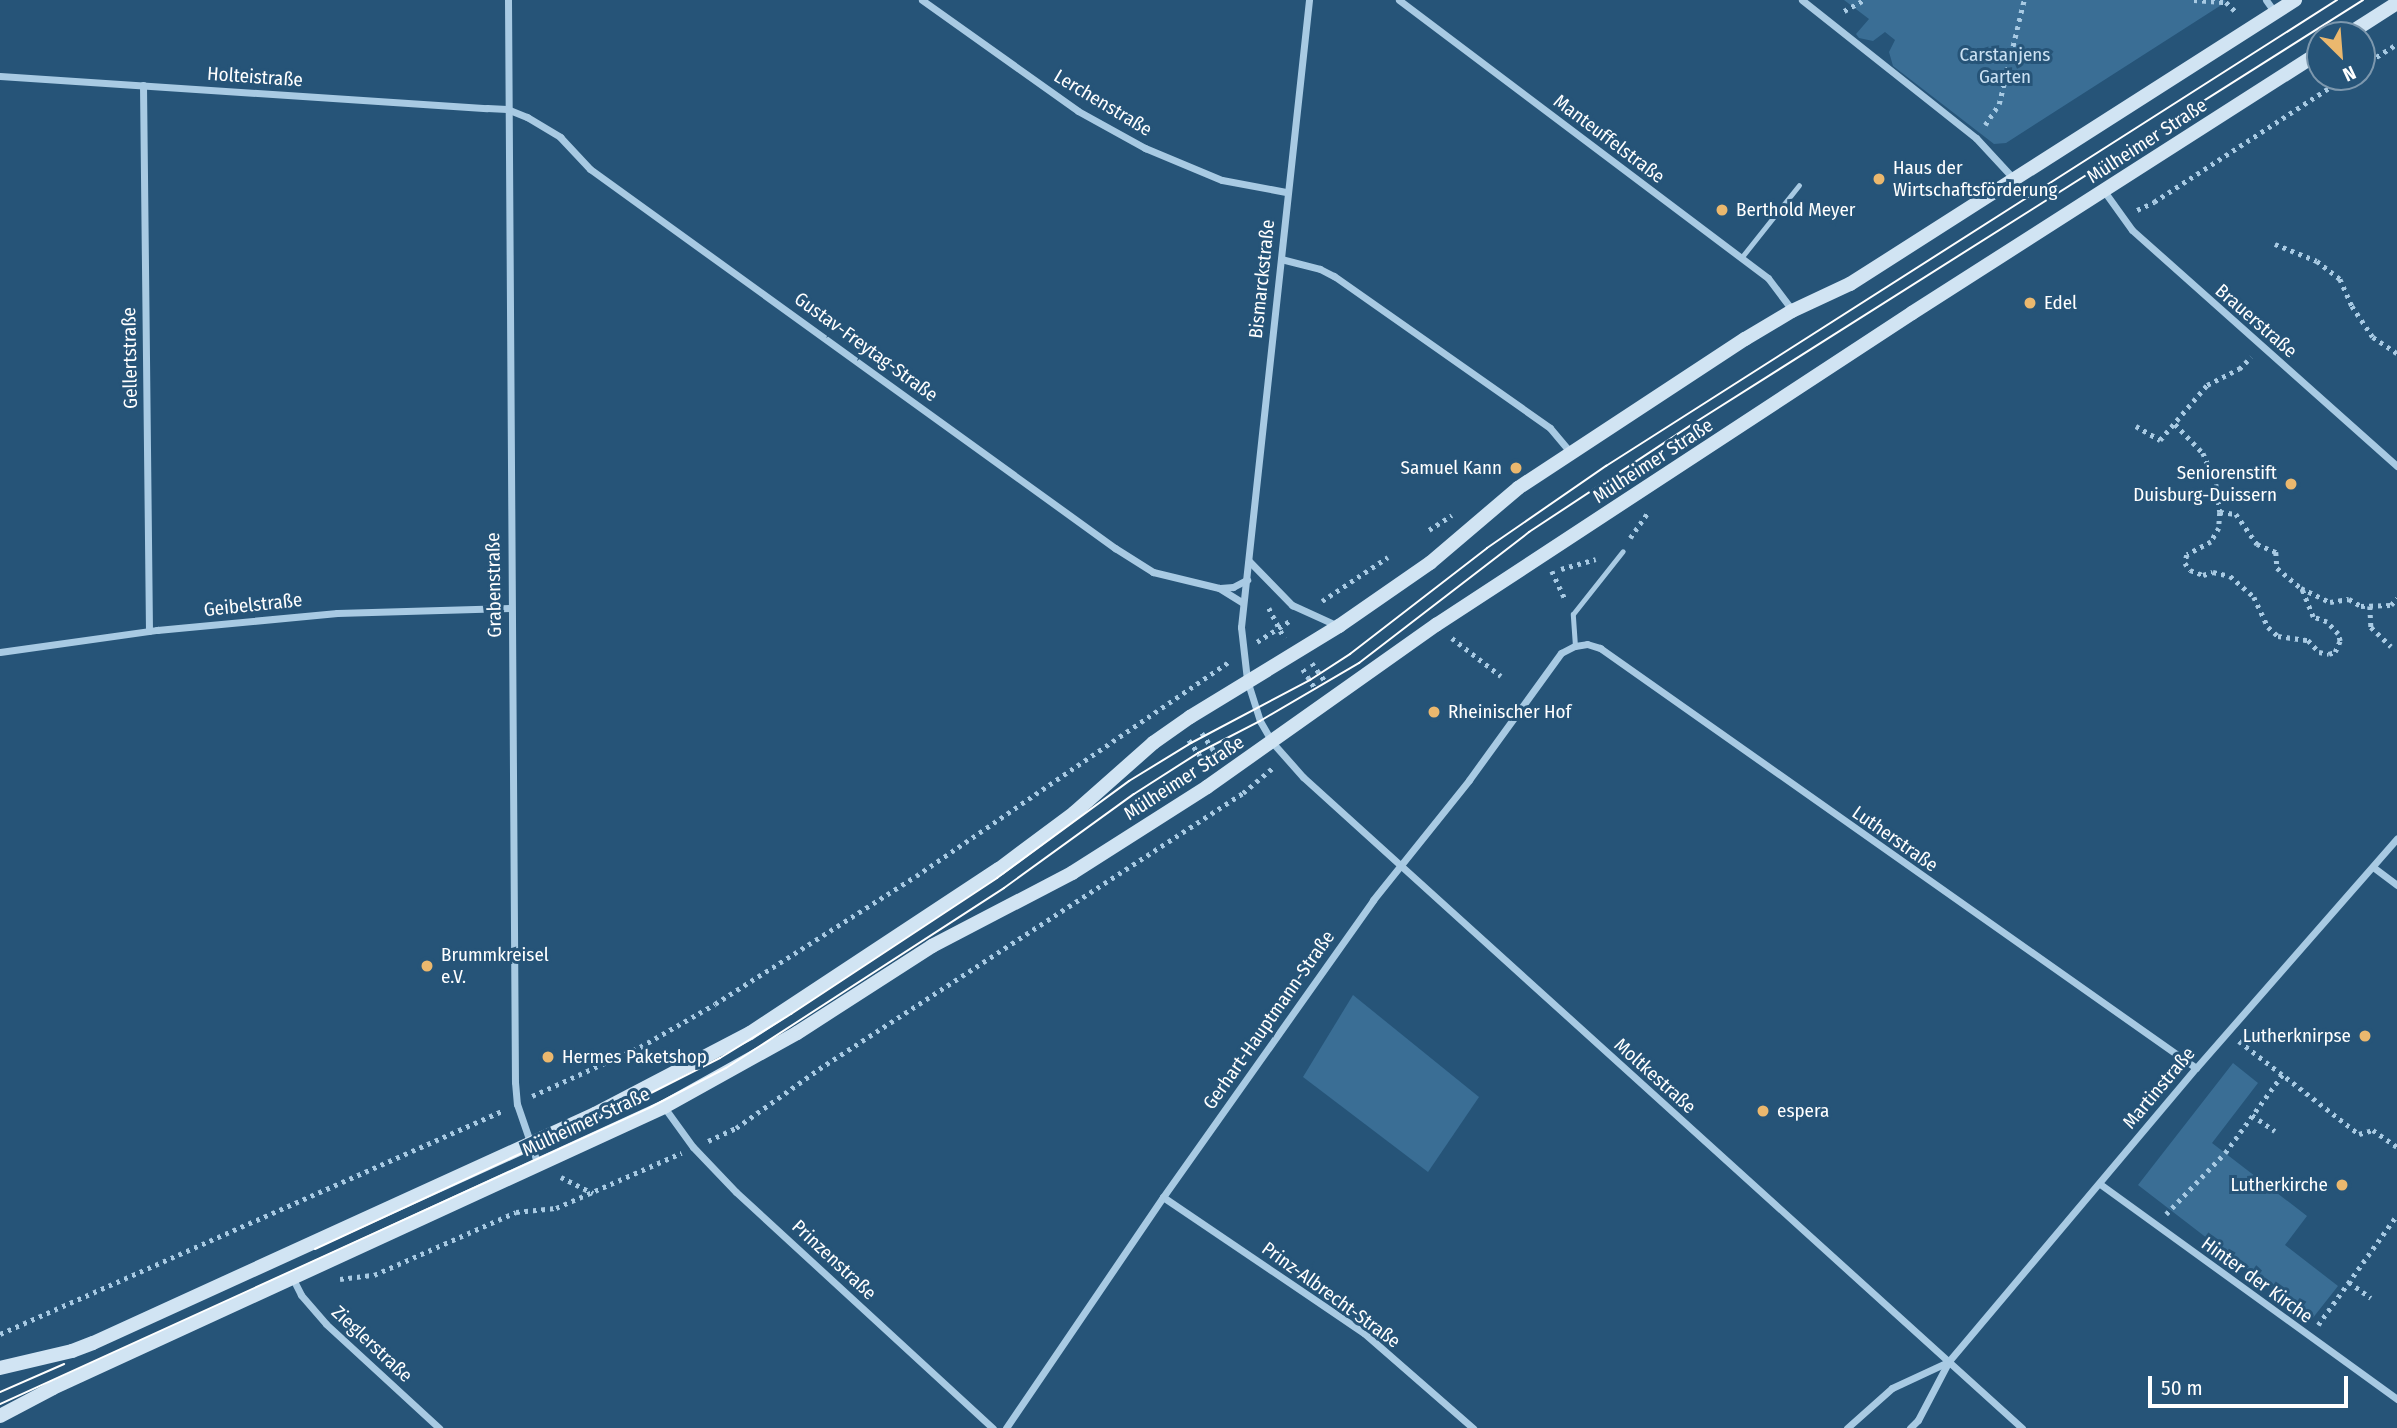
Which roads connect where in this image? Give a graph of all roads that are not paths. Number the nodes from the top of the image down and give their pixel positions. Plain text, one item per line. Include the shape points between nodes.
1 (508, 0) edge
2 (922, 0) edge
3 (1309, 0) edge
4 (1399, 0) edge
5 (1802, 0) edge
6 (2266, 0) edge
7 (2295, 0) edge
8 (2397, 3) edge
9 (2275, 13) junction
10 (2369, 21) edge
11 (2306, 61) edge
12 (0, 76) edge
13 (143, 85) junction
14 (507, 109) junction
15 (2014, 180) junction
16 (1799, 185) dead end
17 (2104, 191) junction
18 (1286, 192) junction
19 (1741, 258) junction
20 (1281, 259) junction
21 (1792, 311) junction
22 (1571, 453) junction
23 (2397, 466) edge
24 (1623, 551) dead end
25 (1249, 561) junction
26 (1247, 580) junction
27 (1219, 588) junction
28 (1243, 603) junction
29 (510, 608) junction
30 (1339, 626) junction
31 (149, 631) junction
32 (1575, 646) junction
33 (0, 652) edge
34 (1247, 680) junction
35 (1272, 742) junction
36 (2397, 838) edge
37 (1402, 866) junction
38 (2373, 867) junction
39 (2397, 885) edge
40 (2196, 1068) junction
41 (664, 1107) junction
42 (529, 1144) junction
43 (538, 1166) junction
44 (2100, 1184) junction
45 (1163, 1197) junction
46 (292, 1277) junction
47 (1948, 1361) junction
48 (0, 1367) edge
49 (2397, 1399) edge
50 (0, 1416) edge
51 (439, 1428) edge
52 (993, 1428) edge
53 (1006, 1428) edge
54 (1474, 1428) edge
55 (1847, 1428) edge
56 (1910, 1428) edge
57 (2022, 1428) edge

1 - 14 street, Grabenstraße
2 - 18 street, Lerchenstraße via 1078,111 1145,148 1222,180
3 - 18 street, Bismarckstraße
4 - 19 street, Manteuffelstraße
5 - 15 street via 1976,138
6 - 9 street
7 - 9 main road, Mülheimer Straße
8 - 10 main road
9 - 15 main road, Mülheimer Straße
11 - 17 main road, Mülheimer Straße
12 - 13 street, Holteistraße
13 - 14 street, Holteistraße
13 - 31 street, Gellertstraße
14 - 27 street, Gustav-Freytag-Straße via 560,137 590,169 1115,548 1153,572
14 - 29 street, Grabenstraße
15 - 21 main road, Mülheimer Straße via 1850,284
16 - 19 lane
17 - 23 street, Brauerstraße via 2133,230
17 - 35 main road, Mülheimer Straße via 1436,625
18 - 20 street, Bismarckstraße
19 - 21 street, Manteuffelstraße via 1768,278
20 - 22 street via 1334,276 1550,428
20 - 25 street, Bismarckstraße
21 - 22 main road, Mülheimer Straße
22 - 30 main road, Mülheimer Straße via 1506,496 1430,563
24 - 32 lane via 1573,614
25 - 26 street, Bismarckstraße
25 - 30 street via 1293,605
26 - 27 street, Gustav-Freytag-Straße
26 - 28 street, Bismarckstraße
27 - 28 street, Gustav-Freytag-Straße
28 - 34 street, Bismarckstraße
29 - 31 street, Geibelstraße via 337,612
29 - 42 street, Grabenstraße via 517,1104
30 - 34 main road, Mülheimer Straße
31 - 33 street, Geibelstraße
32 - 37 street, Gerhart-Hauptmann-Straße via 1561,653
32 - 40 street, Lutherstraße via 1600,648
34 - 35 street, Bismarckstraße
34 - 42 main road, Mülheimer Straße via 1184,720 1010,861 823,986 683,1071
35 - 37 street, Moltkestraße via 1303,777
35 - 41 main road, Mülheimer Straße via 1072,873 932,946 797,1033
36 - 38 street, Martinstraße
37 - 45 street, Gerhart-Hauptmann-Straße via 1373,900
37 - 47 street, Moltkestraße
38 - 39 street
38 - 40 street, Martinstraße
40 - 44 street, Martinstraße
41 - 43 main road, Mülheimer Straße
41 - 52 street, Prinzenstraße via 693,1147 736,1192
42 - 43 street, Grabenstraße
42 - 48 main road, Mülheimer Straße via 93,1343
43 - 46 main road, Mülheimer Straße
44 - 47 street, Martinstraße
44 - 49 street, Hinter der Kirche
45 - 53 street, Gerhart-Hauptmann-Straße
45 - 54 street, Prinz-Albrecht-Straße via 1364,1333
46 - 50 main road, Mülheimer Straße
46 - 51 street, Zieglerstraße via 326,1324
47 - 55 street via 1892,1388
47 - 56 street
47 - 57 street, Moltkestraße

